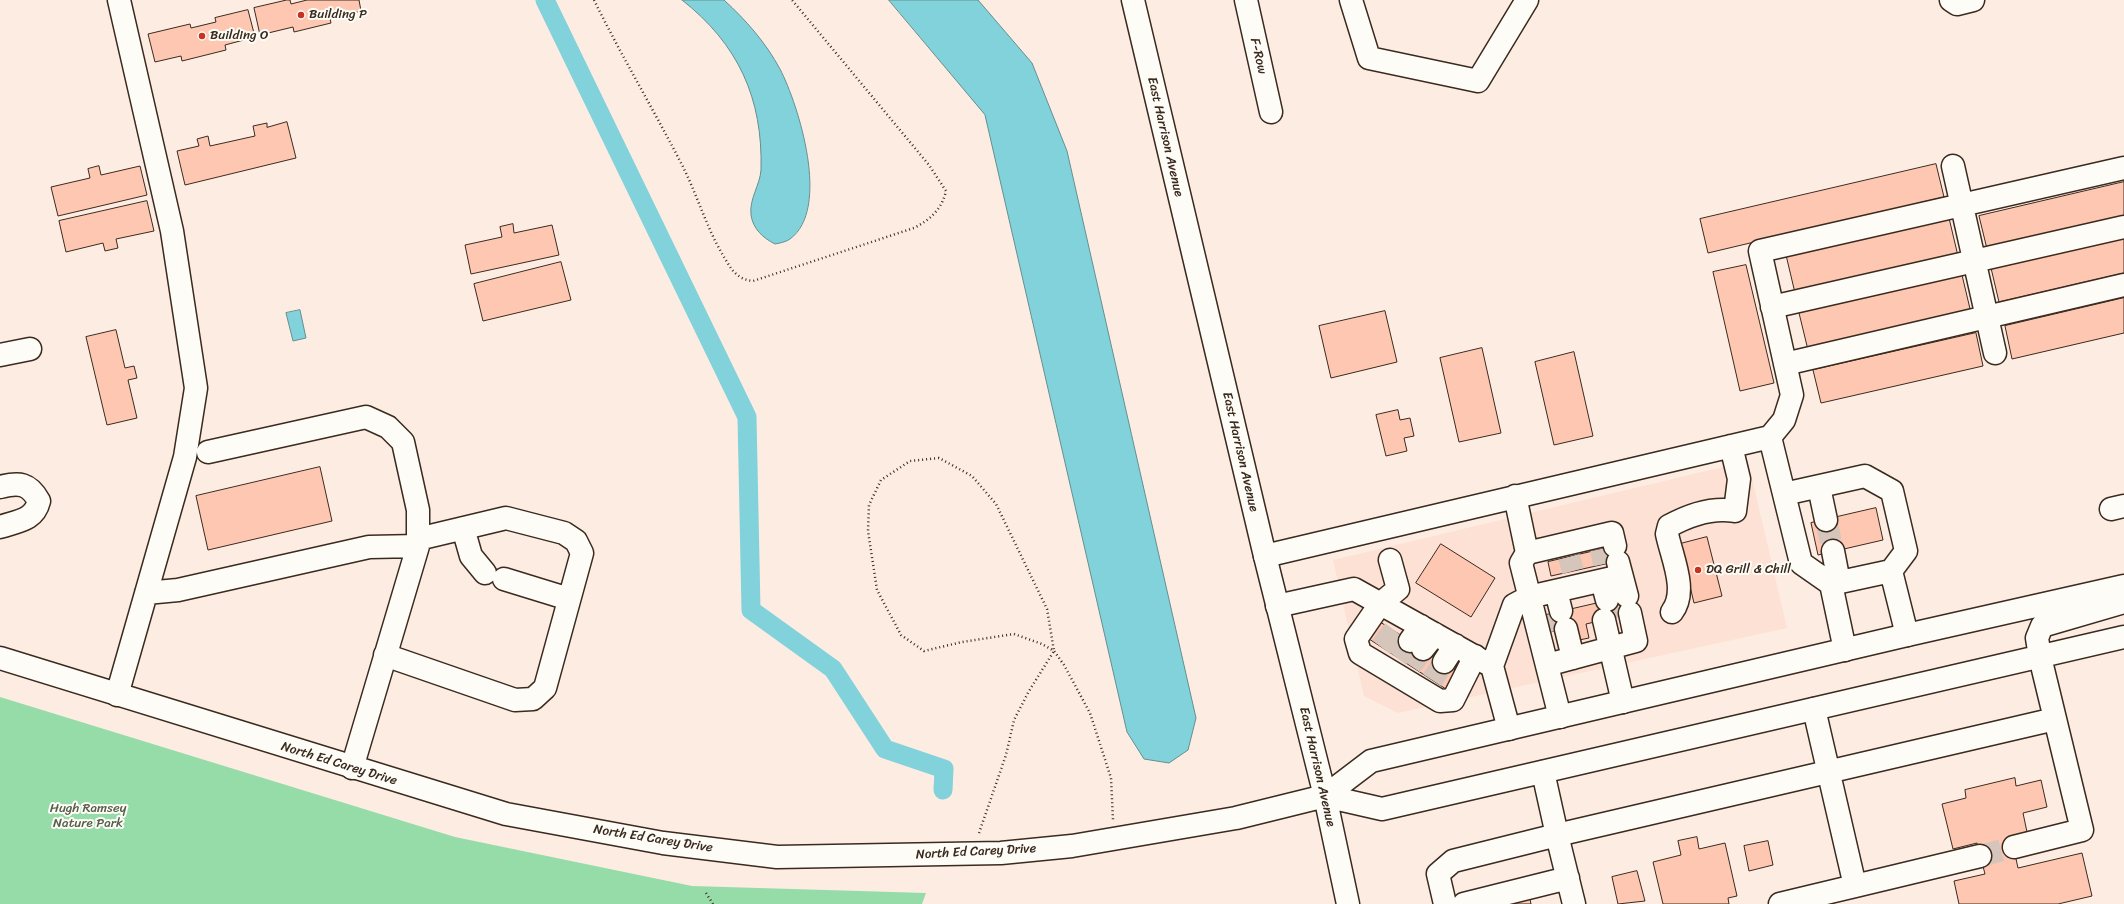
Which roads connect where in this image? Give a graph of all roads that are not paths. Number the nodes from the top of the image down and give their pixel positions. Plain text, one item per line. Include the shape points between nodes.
1 (119, 0) edge
2 (1133, 0) edge
3 (1246, 0) edge
4 (1351, 0) edge
5 (1527, 0) edge
6 (1951, 0) edge
7 (1973, 0) edge
8 (1271, 112) dead end
9 (1953, 166) dead end
10 (2124, 168) edge
11 (1961, 205) junction
12 (2124, 227) edge
13 (1974, 261) junction
14 (2124, 285) edge
15 (1772, 307) junction
16 (1987, 317) junction
17 (30, 349) dead end
18 (1995, 353) dead end
19 (0, 355) edge
20 (1785, 364) junction
21 (1770, 437) junction
22 (1731, 446) junction
23 (208, 452) dead end
24 (0, 487) edge
25 (1819, 487) junction
26 (1784, 494) junction
27 (1515, 496) junction
28 (1826, 520) tunnel mouth
29 (0, 527) edge
30 (464, 528) junction
31 (418, 543) junction
32 (1833, 551) tunnel mouth
33 (1527, 553) junction
34 (1265, 556) junction
35 (1390, 560) dead end
36 (1891, 571) junction
37 (1586, 583) junction
38 (1835, 583) junction
39 (2124, 586) edge
40 (146, 593) junction
41 (569, 599) junction
42 (2124, 602) edge
43 (1380, 604) junction
44 (1277, 606) junction
45 (1672, 612) dead end
46 (1906, 635) junction
47 (2124, 637) edge
48 (1618, 646) junction
49 (1403, 648) junction
50 (1845, 650) junction
51 (385, 655) junction
52 (2040, 657) junction
53 (0, 658) edge
54 (1484, 661) junction
55 (1559, 661) junction
56 (1439, 670) junction
57 (117, 694) junction
58 (1623, 702) junction
59 (1814, 709) junction
60 (1560, 717) junction
61 (2055, 719) junction
62 (1509, 729) junction
63 (352, 768) junction
64 (1543, 772) junction
65 (1828, 772) junction
66 (1325, 796) junction
67 (1557, 836) junction
68 (2014, 847) tunnel mouth
69 (1980, 856) tunnel mouth
70 (1568, 878) junction
71 (1855, 886) junction
72 (1348, 904) edge
73 (1445, 904) edge
74 (1464, 904) edge
75 (1574, 904) edge
76 (1780, 904) edge

1 - 40 main road via 172,231 196,388 185,457
2 - 34 main road, East Harrison Avenue
3 - 8 main road, F-Row
4 - 5 main road via 1369,58 1478,81
6 - 7 main road via 1957,4
9 - 11 main road
10 - 11 main road
11 - 13 main road
11 - 15 main road via 1760,252
12 - 13 main road
13 - 15 main road
13 - 16 main road
14 - 16 main road
15 - 20 main road
16 - 18 main road
16 - 20 main road
17 - 19 main road
20 - 21 main road via 1792,396 1784,420
21 - 22 main road
21 - 26 main road
22 - 27 main road
22 - 45 main road via 1738,479 1735,511 1709,511 1679,520 1669,526 1667,534 1680,594 1678,604
23 - 31 main road via 366,417 388,427 403,442 418,510
24 - 29 main road via 11,484 23,485 33,490 39,501 29,518
25 - 26 main road
25 - 28 main road
25 - 36 main road via 1866,476 1892,491 1906,551
26 - 38 main road via 1801,563
27 - 33 main road
27 - 34 main road
30 - 31 main road
30 - 41 main road via 471,556 495,576
30 - 41 main road via 506,518 564,533 576,541 582,553
31 - 40 main road via 369,547 178,590
31 - 51 main road
32 - 38 main road
33 - 37 main road
33 - 37 main road via 1521,563
34 - 44 main road, East Harrison Avenue
35 - 43 main road via 1398,589
36 - 38 main road
36 - 46 main road
37 - 48 main road
37 - 54 main road via 1514,605
37 - 55 main road
37 - 55 main road
38 - 50 main road
39 - 46 main road
40 - 57 main road
41 - 51 main road via 545,688 533,699 515,700
42 - 52 main road via 2042,626 2037,638
43 - 44 main road via 1354,589
43 - 49 main road
43 - 49 main road via 1356,639 1360,653
44 - 66 main road, East Harrison Avenue
46 - 50 main road
47 - 52 main road
48 - 55 main road
48 - 58 main road
49 - 56 main road
49 - 56 main road
50 - 58 main road
51 - 63 main road
52 - 59 main road
52 - 61 main road
53 - 57 main road, North Ed Carey Drive
54 - 56 main road
54 - 56 main road via 1453,700 1440,701
54 - 62 main road
55 - 60 main road
57 - 63 main road, North Ed Carey Drive
58 - 60 main road
59 - 64 main road
59 - 65 main road
60 - 62 main road
61 - 65 main road
61 - 68 main road via 2082,830
62 - 66 main road via 1371,761
63 - 66 main road, North Ed Carey Drive via 506,814 663,842 777,857 973,854 1072,846 1236,818
64 - 66 main road via 1382,809
64 - 67 main road
65 - 67 main road
65 - 71 main road
66 - 72 main road, East Harrison Avenue
67 - 70 main road
67 - 73 main road via 1453,861 1438,874
69 - 71 main road
70 - 74 main road
70 - 75 main road
71 - 76 main road

